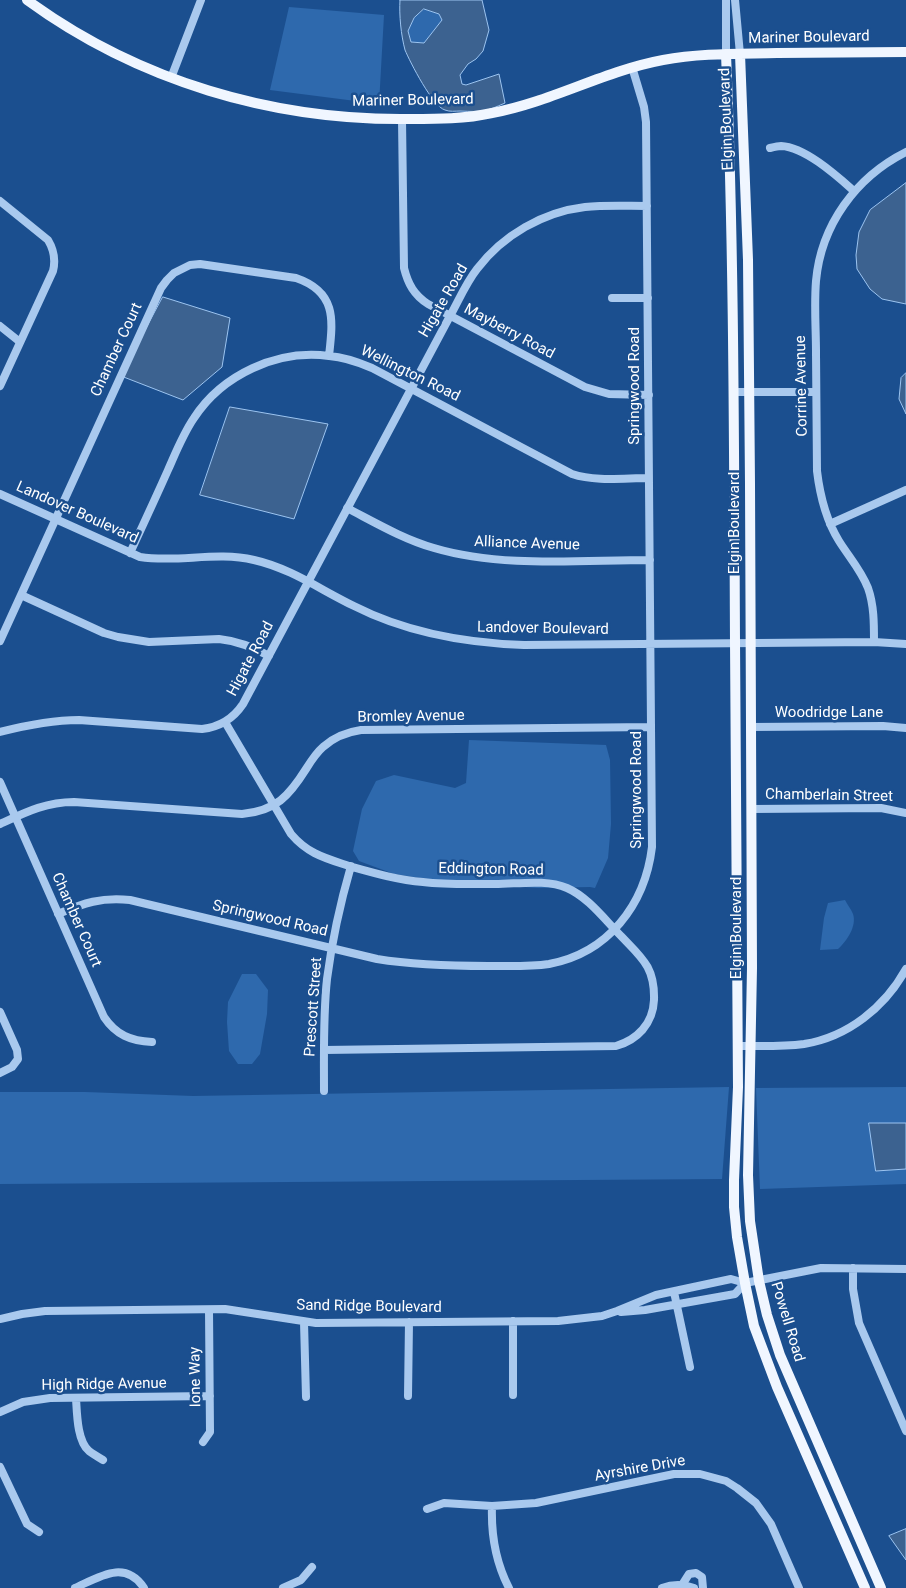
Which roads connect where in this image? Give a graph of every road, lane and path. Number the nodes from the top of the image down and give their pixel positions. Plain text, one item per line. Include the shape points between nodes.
1 (26, 0) edge
2 (201, 0) edge
3 (726, 0) edge
4 (735, 0) edge
5 (906, 52) edge
6 (726, 54) junction
7 (740, 54) junction
8 (632, 67) junction
9 (171, 78) junction
10 (402, 120) junction
11 (770, 148) dead end
12 (906, 152) edge
13 (854, 191) junction
14 (0, 201) edge
15 (647, 206) junction
16 (612, 298) dead end
17 (648, 298) junction
18 (450, 316) junction
19 (0, 326) edge
20 (20, 342) junction
21 (329, 356) junction
22 (0, 386) edge
23 (411, 388) junction
24 (735, 392) junction
25 (750, 392) junction
26 (816, 392) junction
27 (648, 395) junction
28 (649, 478) junction
29 (906, 490) edge
30 (0, 494) edge
31 (348, 508) junction
32 (55, 519) junction
33 (830, 524) junction
34 (130, 553) junction
35 (650, 560) junction
36 (308, 582) junction
37 (21, 595) junction
38 (0, 641) edge
39 (874, 642) junction
40 (735, 643) junction
41 (750, 643) junction
42 (651, 644) junction
43 (906, 644) edge
44 (269, 656) junction
45 (225, 722) junction
46 (751, 726) junction
47 (651, 727) junction
48 (906, 728) edge
49 (0, 732) edge
50 (0, 782) edge
51 (274, 806) junction
52 (752, 809) junction
53 (906, 813) edge
54 (15, 817) junction
55 (0, 824) edge
56 (351, 866) junction
57 (58, 914) junction
58 (614, 930) junction
59 (332, 948) junction
60 (906, 969) edge
61 (898, 983) junction
62 (906, 988) edge
63 (0, 1012) edge
64 (152, 1042) dead end
65 (738, 1046) junction
66 (751, 1046) junction
67 (324, 1050) junction
68 (0, 1073) edge
69 (324, 1091) dead end
70 (853, 1268) junction
71 (906, 1269) edge
72 (759, 1280) junction
73 (745, 1283) junction
74 (674, 1292) junction
75 (676, 1305) junction
76 (209, 1310) junction
77 (617, 1311) junction
78 (0, 1319) edge
79 (513, 1321) junction
80 (304, 1322) junction
81 (410, 1322) junction
82 (690, 1366) dead end
83 (513, 1395) dead end
84 (210, 1396) junction
85 (408, 1396) dead end
86 (306, 1397) dead end
87 (76, 1398) junction
88 (0, 1412) edge
89 (811, 1428) junction
90 (906, 1431) edge
91 (797, 1434) junction
92 (203, 1442) dead end
93 (103, 1460) dead end
94 (0, 1467) edge
95 (492, 1506) junction
96 (427, 1509) dead end
97 (39, 1532) dead end
98 (312, 1567) dead end
99 (682, 1585) junction
100 (75, 1588) edge
101 (144, 1588) edge
102 (283, 1588) edge
103 (510, 1588) edge
104 (662, 1588) edge
105 (694, 1588) edge
106 (703, 1588) edge
107 (799, 1588) edge
108 (865, 1588) edge
109 (881, 1588) edge

1 - 9 main road, Mariner Boulevard via 95,43
2 - 9 street
3 - 6 street, Elgin Boulevard
4 - 7 street, Elgin Boulevard
5 - 7 main road, Mariner Boulevard
6 - 7 main road, Mariner Boulevard
6 - 8 main road, Mariner Boulevard via 687,56
6 - 24 main road, Elgin Boulevard
7 - 25 main road, Elgin Boulevard
8 - 10 main road, Mariner Boulevard via 526,105 494,113
8 - 15 street, Springwood Road via 646,122
9 - 10 main road, Mariner Boulevard via 228,97 292,111
10 - 18 street, Mayberry Road via 406,279 414,293
11 - 13 street via 783,146 809,156
12 - 13 street, Corrine Avenue via 882,166
13 - 26 street, Corrine Avenue via 836,217 818,264
14 - 20 street via 48,240 55,258 54,271
15 - 17 street, Springwood Road
15 - 18 street, Higate Road via 569,210 524,227 486,258 468,282
16 - 17 street
17 - 27 street, Springwood Road
18 - 23 street, Higate Road
18 - 27 street, Mayberry Road via 584,387 609,394
19 - 20 street
20 - 22 street
21 - 23 street, Wellington Road via 365,365
21 - 32 street, Chamber Court via 331,316 325,299 313,286 296,278 210,264 182,268 161,288
21 - 34 street, Wellington Road via 304,355 272,361 242,373 217,391 186,431
23 - 28 street, Wellington Road via 572,474 589,478
23 - 31 street, Higate Road
24 - 25 street
24 - 40 main road, Elgin Boulevard
25 - 26 street
25 - 41 main road, Elgin Boulevard
26 - 33 street, Corrine Avenue via 817,472
27 - 28 street, Springwood Road
28 - 35 street, Springwood Road
29 - 33 street
30 - 32 street, Landover Boulevard
31 - 35 street, Alliance Avenue via 414,541 474,557 521,561
31 - 36 street, Higate Road
32 - 34 street, Landover Boulevard
32 - 37 street, Chamber Court
33 - 39 street, Corrine Avenue via 869,590
34 - 36 street, Landover Boulevard via 151,558 236,556 270,564
35 - 42 street, Springwood Road
36 - 42 street, Landover Boulevard via 377,617 451,638 507,644
36 - 44 street, Higate Road
37 - 38 street, Chamber Court
37 - 44 street via 118,638 149,642 230,640
39 - 41 street, Landover Boulevard
39 - 43 street, Landover Boulevard
40 - 41 street, Landover Boulevard
40 - 42 street, Landover Boulevard
40 - 65 main road, Elgin Boulevard
41 - 46 main road, Elgin Boulevard
42 - 47 street, Springwood Road
44 - 45 street, Higate Road via 243,704
45 - 49 street, Higate Road via 202,729 60,720
45 - 51 street, Eddington Road
46 - 48 street, Woodridge Lane
46 - 52 main road, Elgin Boulevard
47 - 51 street, Bromley Avenue via 350,732 323,747 289,793
47 - 58 street, Springwood Road via 650,862 634,904
50 - 54 street, Chamber Court
51 - 54 street, Bromley Avenue via 242,814 61,802 37,807
51 - 56 street, Eddington Road via 291,834 306,849
52 - 53 street, Chamberlain Street via 882,808
52 - 66 main road, Elgin Boulevard
54 - 55 street, Bromley Avenue
54 - 57 street, Chamber Court
56 - 58 street, Eddington Road via 424,882 557,885 584,899
56 - 59 street, Prescott Street
57 - 59 street, Springwood Road via 91,901 130,900
57 - 64 street, Chamber Court via 109,1025 131,1040
58 - 59 street, Springwood Road via 595,945 565,960 534,966 430,966 378,959
58 - 67 street, Eddington Road via 643,959 653,983 654,1002 650,1019 640,1034 625,1043 607,1047
59 - 67 street, Prescott Street
60 - 61 street
61 - 62 street
61 - 66 street via 875,1009 836,1034 806,1043
63 - 68 street via 18,1059 12,1067
65 - 66 street
65 - 73 main road, Powell Road via 734,1206
66 - 72 main road, Powell Road via 748,1176 750,1221
67 - 69 street, Prescott Street
70 - 71 street
70 - 72 street via 821,1268
70 - 90 street via 859,1324
72 - 73 street
72 - 89 main road, Powell Road via 780,1355
73 - 74 street, Sand Ridge Boulevard via 731,1280
73 - 75 street, Sand Ridge Boulevard via 735,1294
73 - 91 main road, Powell Road via 764,1356
74 - 75 street
74 - 77 street, Sand Ridge Boulevard via 647,1298
75 - 77 street, Sand Ridge Boulevard
75 - 82 street
76 - 78 street, Sand Ridge Boulevard via 45,1311
76 - 80 street, Sand Ridge Boulevard via 225,1309
76 - 84 street, Ione Way
77 - 79 street, Sand Ridge Boulevard via 580,1319
79 - 81 street, Sand Ridge Boulevard
79 - 83 street
80 - 81 street, Sand Ridge Boulevard
80 - 86 street
81 - 85 street
84 - 87 street, High Ridge Avenue
84 - 92 street, Ione Way via 210,1432
87 - 88 street, High Ridge Avenue via 37,1399
87 - 93 street via 82,1439 87,1450
89 - 91 street
89 - 109 main road, Powell Road
91 - 108 main road, Powell Road
94 - 97 street via 27,1524
95 - 96 street, Ayrshire Drive via 444,1503
95 - 103 street via 496,1552
95 - 107 street, Ayrshire Drive via 536,1502 674,1474 713,1477 737,1488 764,1512
98 - 102 street via 300,1580
99 - 104 street
99 - 105 street
99 - 106 street via 689,1574 696,1573 702,1577
100 - 101 street via 114,1572 128,1574

